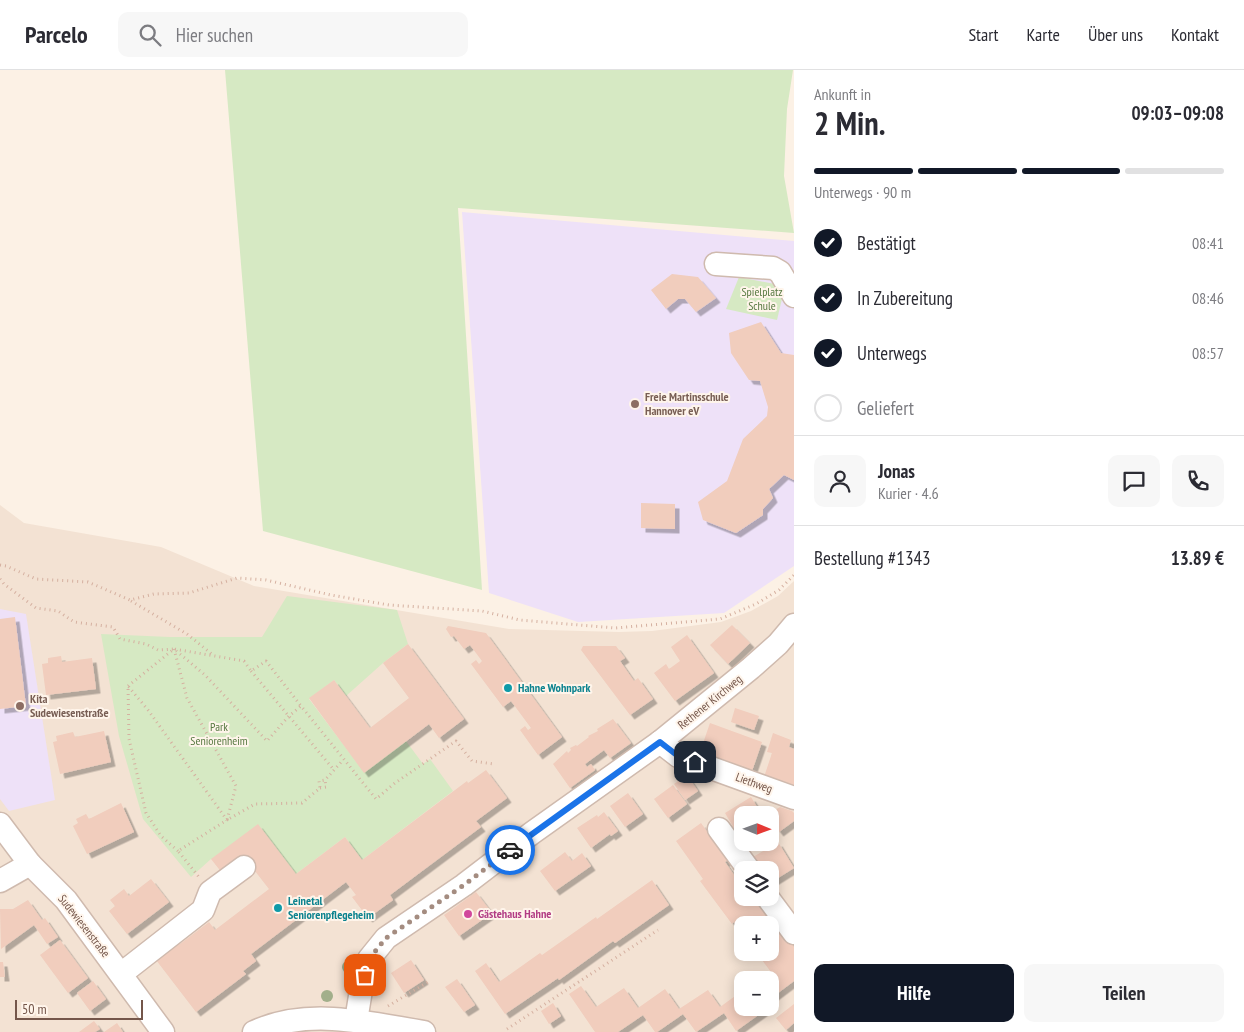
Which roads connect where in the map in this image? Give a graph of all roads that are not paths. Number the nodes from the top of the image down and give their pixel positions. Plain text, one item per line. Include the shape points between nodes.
1 (716, 264) dead end
2 (794, 296) edge
3 (794, 625) edge
4 (660, 742) junction
5 (794, 798) edge
6 (0, 824) edge
7 (719, 829) dead end
8 (742, 861) edge
9 (30, 864) junction
10 (244, 867) dead end
11 (0, 881) edge
12 (774, 906) edge
13 (794, 933) edge
14 (120, 974) junction
15 (360, 1021) junction
16 (163, 1032) edge
17 (254, 1032) edge
18 (424, 1032) edge

1 - 2 street via 773,268 780,272
3 - 4 street, Rethener Kirchweg via 751,668
4 - 5 street, Liethweg via 678,756
4 - 15 street, Rethener Kirchweg via 386,938 369,959 361,990
6 - 9 street, Sudewiesenstraße
7 - 8 street
9 - 11 street
9 - 14 street, Sudewiesenstraße via 66,900
10 - 14 street via 210,892 203,910
12 - 13 street
14 - 16 street, Sudewiesenstraße
15 - 17 street via 312,1018
15 - 18 street

